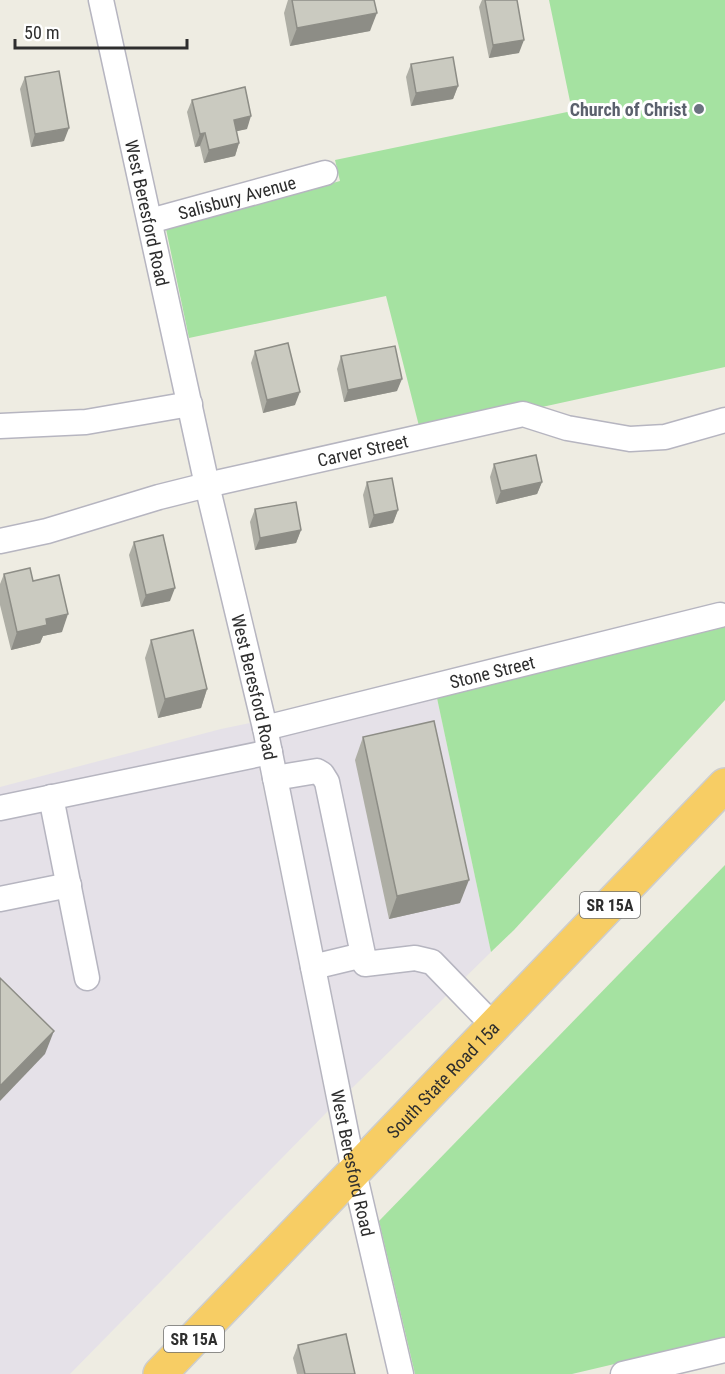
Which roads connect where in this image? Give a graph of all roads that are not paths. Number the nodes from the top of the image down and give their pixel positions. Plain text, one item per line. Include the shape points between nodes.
1 (101, 0) edge
2 (325, 173) dead end
3 (150, 221) junction
4 (190, 404) junction
5 (725, 420) edge
6 (0, 426) edge
7 (207, 485) junction
8 (0, 541) edge
9 (720, 615) dead end
10 (265, 728) junction
11 (270, 752) junction
12 (275, 778) junction
13 (725, 785) edge
14 (51, 797) junction
15 (0, 808) edge
16 (69, 885) junction
17 (0, 899) edge
18 (363, 955) junction
19 (313, 967) junction
20 (87, 978) dead end
21 (494, 1026) junction
22 (354, 1172) junction
23 (725, 1350) edge
24 (160, 1374) edge
25 (401, 1374) edge
26 (623, 1374) edge

1 - 3 street, West Beresford Road
2 - 3 street, Salisbury Avenue
3 - 4 street, West Beresford Road
4 - 6 street via 86,422
4 - 7 street, West Beresford Road
5 - 7 street, Carver Street via 665,437 630,439 567,428 523,414
7 - 8 street, Carver Street
7 - 10 street, West Beresford Road
9 - 10 street, Stone Street
10 - 11 street, West Beresford Road
11 - 12 street, West Beresford Road
11 - 14 street
12 - 18 street via 317,771 327,782
12 - 19 street, West Beresford Road
13 - 21 highway, South State Road 15a / SR 15A
14 - 15 street
14 - 16 street
16 - 17 street
16 - 20 street
18 - 19 street
18 - 21 street via 365,964 415,958 432,962
19 - 22 street, West Beresford Road
21 - 22 highway, South State Road 15a / SR 15A
22 - 24 highway, South State Road 15a / SR 15A
22 - 25 street, West Beresford Road
23 - 26 street

